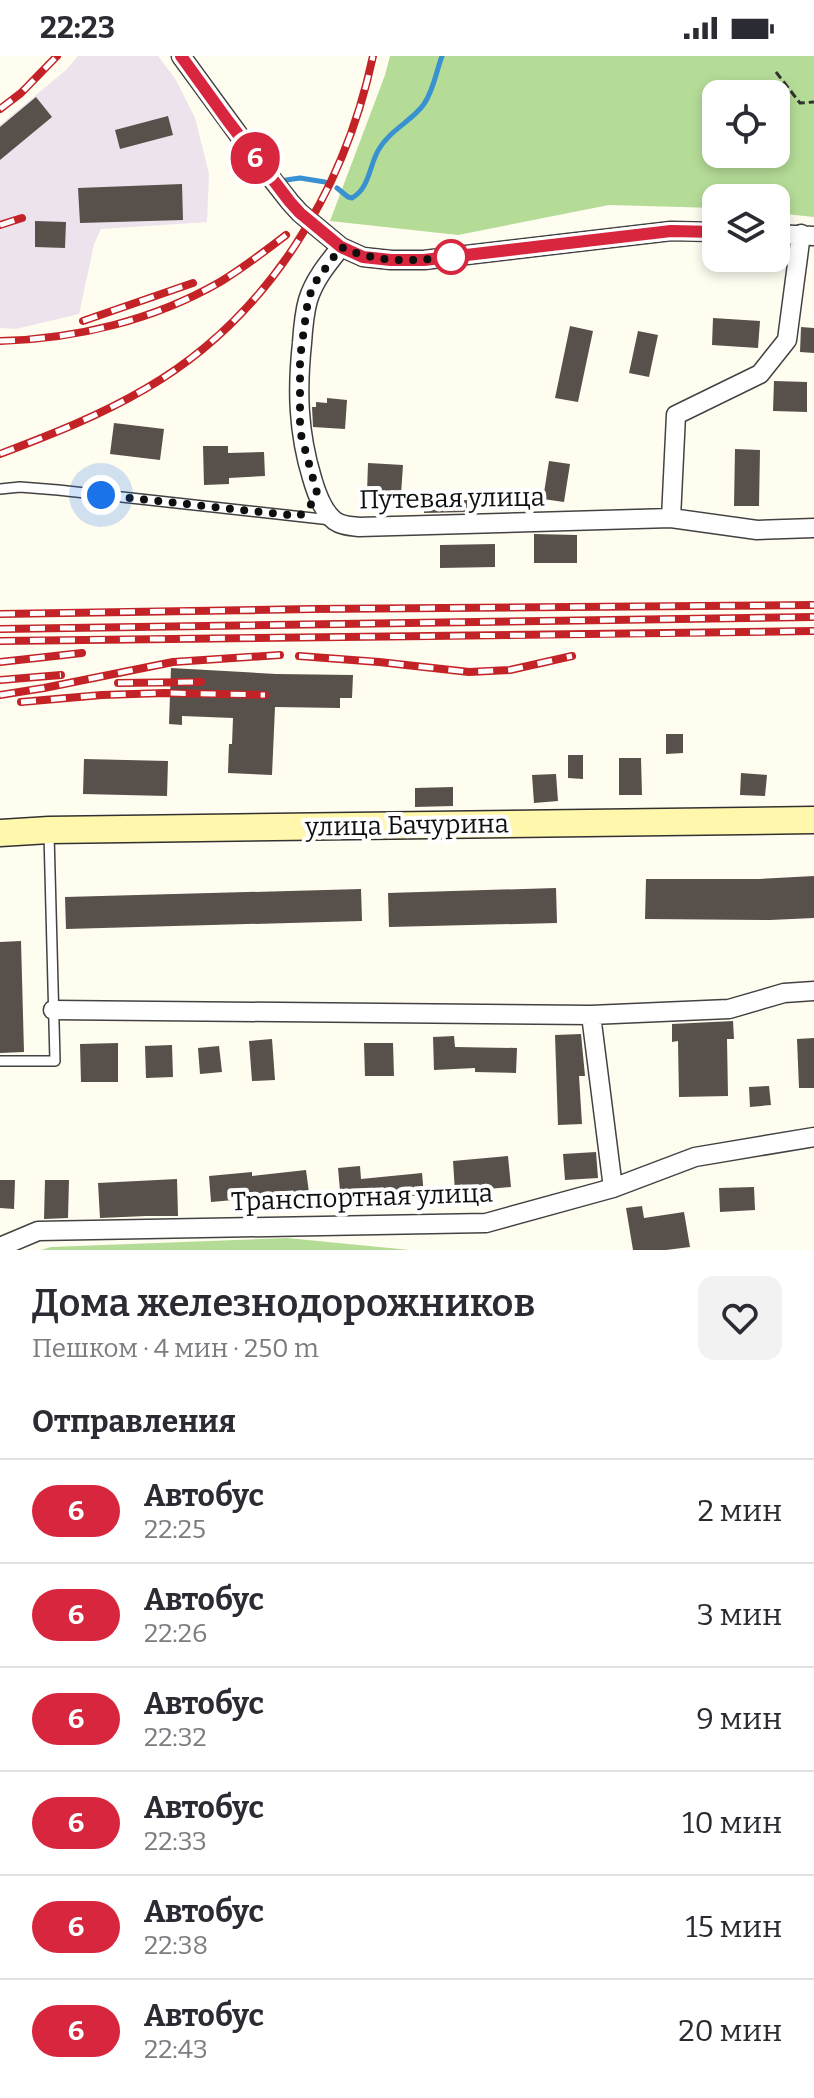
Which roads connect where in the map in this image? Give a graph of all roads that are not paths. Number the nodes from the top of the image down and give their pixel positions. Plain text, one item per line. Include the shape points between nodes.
1 (181, 56) edge
2 (702, 232) edge
3 (808, 235) edge
4 (341, 247) junction
5 (0, 489) edge
6 (317, 493) junction
7 (299, 516) junction
8 (671, 518) junction
9 (334, 520) junction
10 (814, 528) edge
11 (814, 820) edge
12 (49, 830) junction
13 (0, 833) edge
14 (814, 991) edge
15 (53, 1010) junction
16 (591, 1015) junction
17 (0, 1061) edge
18 (814, 1137) edge
19 (613, 1188) junction
20 (0, 1247) edge

1 - 4 street via 290,202
2 - 4 street via 424,260 363,257
3 - 8 street via 787,340 760,374 676,415
4 - 6 street, Путевая улица via 314,284 302,345 300,431
5 - 7 lane via 58,490
6 - 7 lane
6 - 9 street, Путевая улица
7 - 9 lane
8 - 9 street, Путевая улица via 359,527
8 - 10 street, Путевая улица via 757,530
11 - 12 street, улица Бачурина
12 - 13 street, улица Бачурина
12 - 15 lane
14 - 16 street via 784,993 729,1009
15 - 16 street
15 - 17 lane via 55,1061
16 - 19 street
18 - 19 street, Транспортная улица via 695,1157
19 - 20 street, Транспортная улица via 486,1223 38,1231

